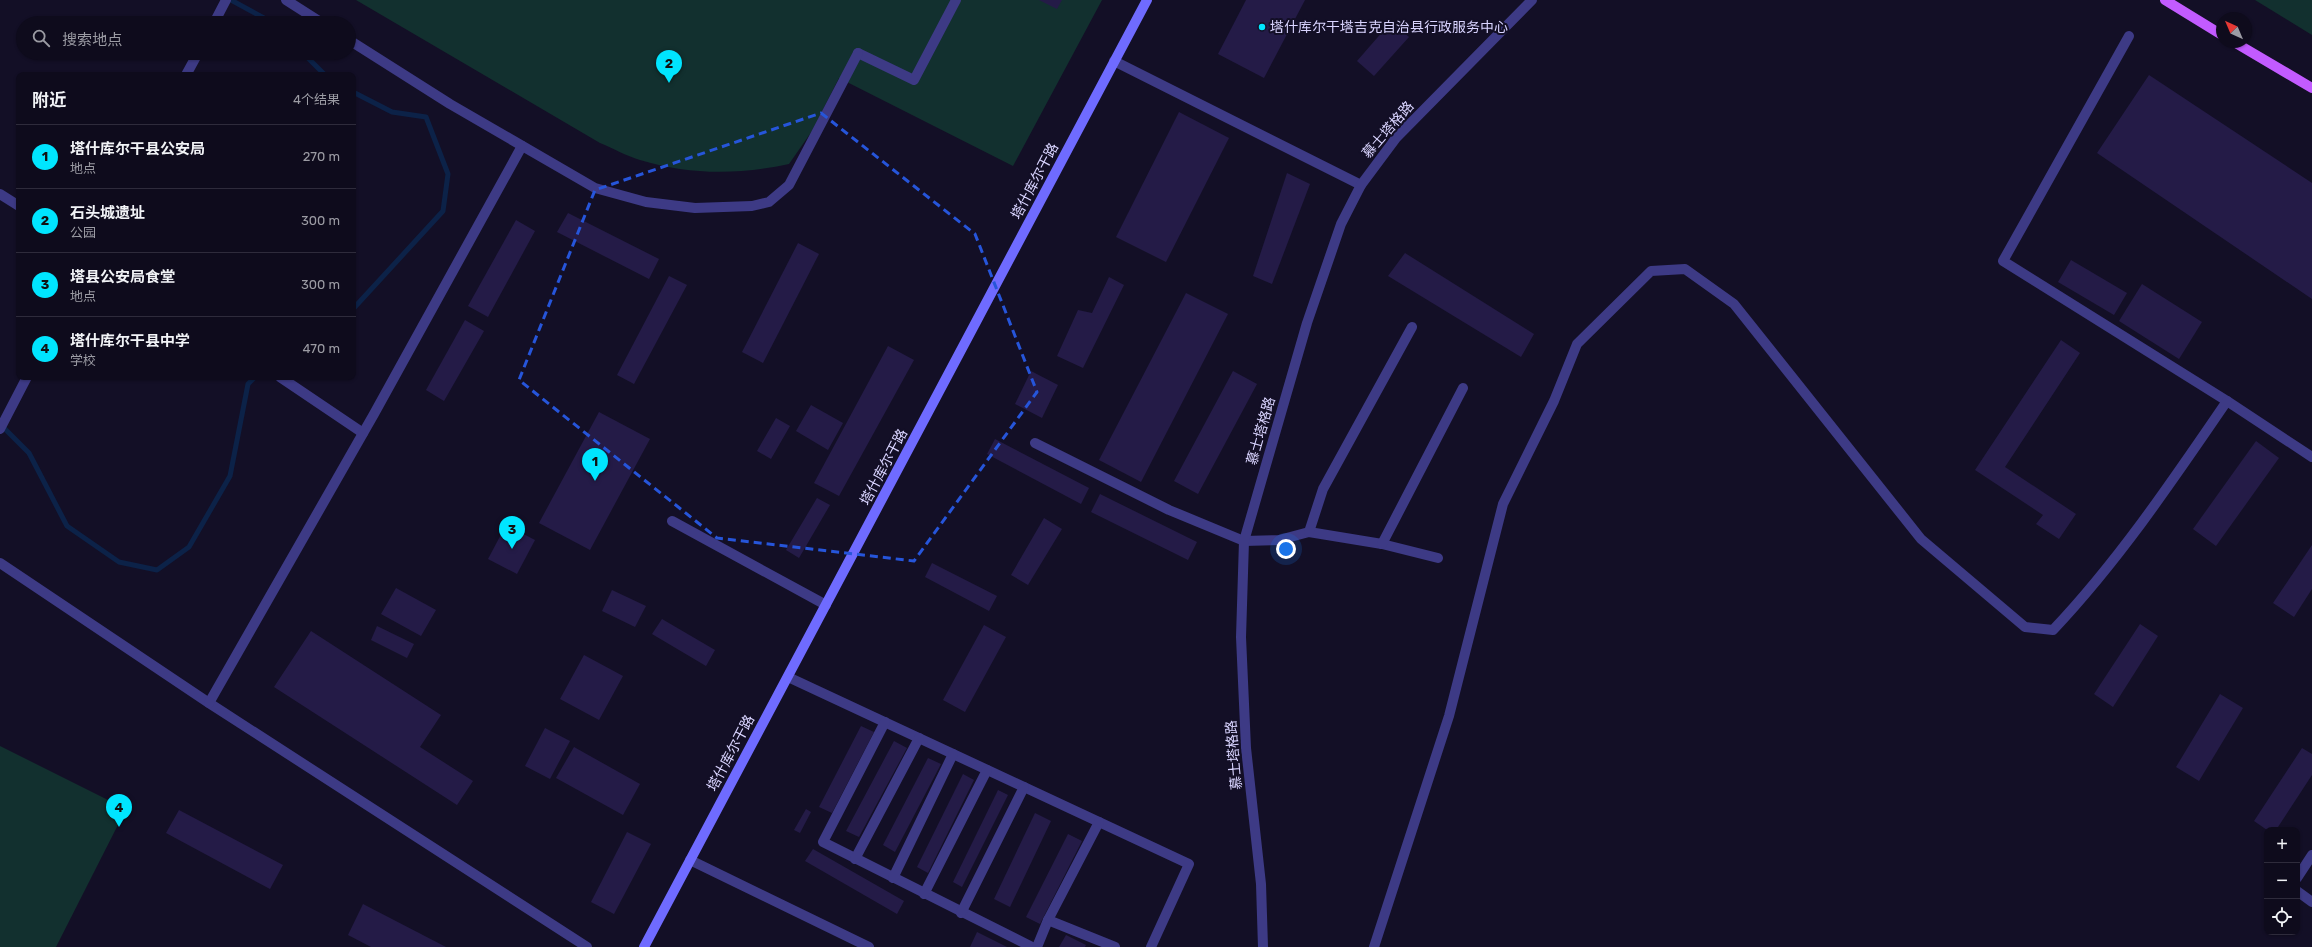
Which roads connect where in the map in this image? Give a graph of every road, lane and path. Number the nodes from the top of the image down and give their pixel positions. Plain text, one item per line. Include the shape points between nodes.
1 (226, 0) edge
2 (286, 0) edge
3 (956, 0) edge
4 (1147, 0) edge
5 (1532, 0) edge
6 (2165, 0) edge
7 (218, 16) edge
8 (311, 16) edge
9 (2216, 31) edge
10 (2129, 36) dead end
11 (356, 44) edge
12 (2244, 48) edge
13 (194, 60) edge
14 (1114, 61) junction
15 (188, 72) edge
16 (2312, 88) edge
17 (522, 146) junction
18 (1361, 185) junction
19 (0, 194) edge
20 (16, 204) edge
21 (1412, 327) dead end
22 (25, 380) edge
23 (284, 380) edge
24 (1463, 388) dead end
25 (2227, 401) junction
26 (0, 428) edge
27 (363, 433) junction
28 (1035, 443) dead end
29 (2312, 457) edge
30 (672, 521) dead end
31 (1309, 532) junction
32 (1244, 541) junction
33 (1382, 544) junction
34 (1438, 558) dead end
35 (0, 562) edge
36 (826, 606) junction
37 (788, 677) junction
38 (209, 703) junction
39 (885, 722) junction
40 (919, 738) junction
41 (953, 754) junction
42 (987, 770) junction
43 (1024, 787) junction
44 (1099, 822) junction
45 (2312, 855) edge
46 (855, 858) junction
47 (690, 860) junction
48 (2300, 873) edge
49 (893, 878) junction
50 (2300, 893) edge
51 (924, 894) junction
52 (2312, 902) edge
53 (961, 913) junction
54 (1048, 920) junction
55 (588, 947) edge
56 (644, 947) edge
57 (869, 947) edge
58 (1032, 947) edge
59 (1037, 947) edge
60 (1115, 947) edge
61 (1151, 947) edge
62 (1264, 947) edge
63 (1374, 947) edge

1 - 7 street
2 - 8 street
3 - 17 street via 914,80 858,53 789,185 770,202 752,206 695,208 646,202 595,188
4 - 14 main road, 塔什库尔干路
5 - 18 street, 慕士塔格路 via 1396,138
6 - 9 main road
10 - 25 street via 2003,261
11 - 17 street
12 - 16 main road
13 - 15 street
14 - 18 street
14 - 36 main road, 塔什库尔干路
17 - 27 street
18 - 32 street, 慕士塔格路 via 1341,224 1307,323
19 - 20 street
21 - 31 street via 1323,489
22 - 26 street
23 - 27 street
24 - 33 street
25 - 29 street
25 - 63 street via 2156,504 2086,595 2053,630 2025,627 1922,540 1734,304 1685,269 1651,271 1577,344 1554,401 1503,504 1450,716
27 - 38 street
28 - 32 street via 1169,510
30 - 36 street
31 - 32 street via 1279,540
31 - 33 street
32 - 62 street, 慕士塔格路 via 1242,637 1246,748 1261,884
33 - 34 street
35 - 38 street
36 - 37 main road, 塔什库尔干路
37 - 39 street
37 - 47 main road, 塔什库尔干路
38 - 55 street
39 - 40 street
39 - 46 street via 823,842
40 - 41 street
40 - 46 street
41 - 42 street
41 - 49 street
42 - 43 street
42 - 51 street
43 - 44 street
43 - 53 street
44 - 54 street
44 - 61 street via 1189,864
45 - 48 street
46 - 49 street
47 - 56 main road, 塔什库尔干路
47 - 57 street
49 - 51 street
50 - 52 street
51 - 53 street
53 - 58 street
54 - 59 street
54 - 60 street

